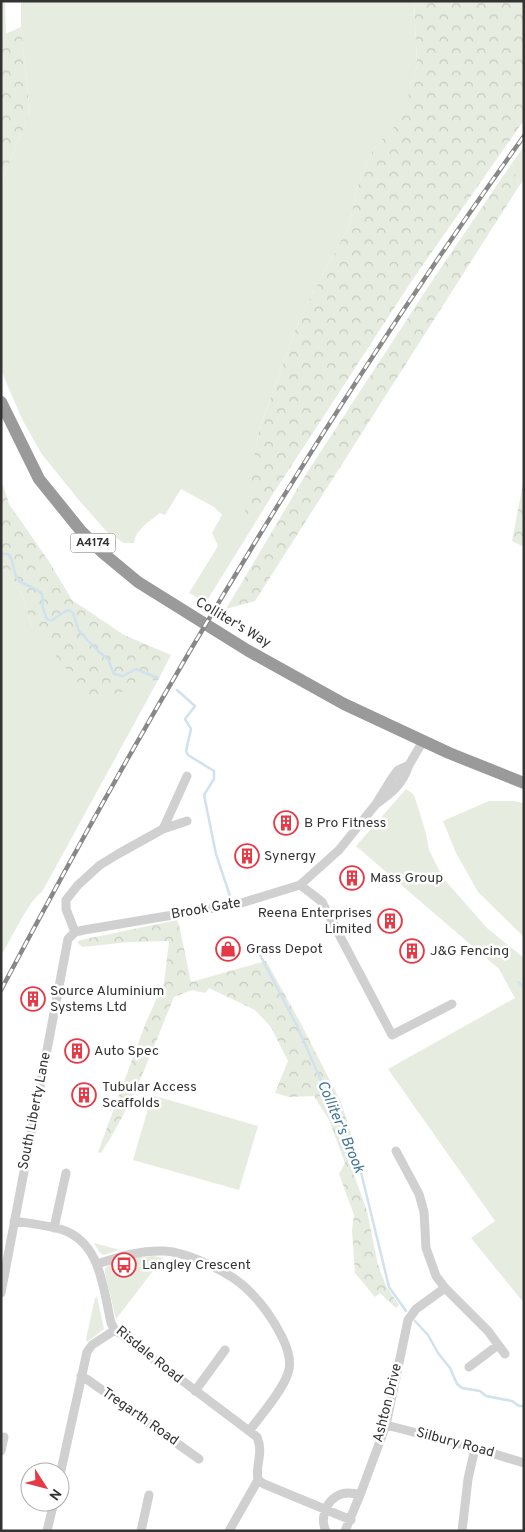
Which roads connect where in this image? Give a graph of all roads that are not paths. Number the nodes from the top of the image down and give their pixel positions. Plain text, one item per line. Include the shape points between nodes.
1 (1, 402) edge
2 (423, 741) junction
3 (187, 776) dead end
4 (524, 783) edge
5 (187, 821) dead end
6 (163, 829) junction
7 (300, 885) junction
8 (75, 932) junction
9 (452, 1004) dead end
10 (396, 1152) dead end
11 (66, 1173) dead end
12 (14, 1221) junction
13 (54, 1228) junction
14 (97, 1264) junction
15 (445, 1288) junction
16 (1, 1293) edge
17 (115, 1330) junction
18 (498, 1345) junction
19 (225, 1350) dead end
20 (505, 1354) dead end
21 (469, 1367) dead end
22 (80, 1376) junction
23 (195, 1391) junction
24 (386, 1425) junction
25 (250, 1430) junction
26 (5, 1437) edge
27 (475, 1448) junction
28 (1, 1451) edge
29 (200, 1459) dead end
30 (62, 1462) edge
31 (524, 1463) edge
32 (258, 1480) junction
33 (149, 1495) dead end
34 (360, 1495) junction
35 (325, 1510) junction
36 (52, 1512) edge
37 (350, 1520) junction
38 (47, 1531) edge
39 (141, 1531) edge
40 (229, 1531) edge
41 (326, 1531) edge
42 (345, 1531) edge
43 (462, 1531) edge

1 - 2 highway, Colliter's Way / A4174 via 39,479 81,531 131,577 247,650 336,700
2 - 4 highway, Colliter's Way / A4174
2 - 7 street via 409,765 398,770 340,850
3 - 6 street
5 - 6 street
6 - 8 street via 118,854 78,885 66,900
7 - 8 street, Brook Gate via 238,904
7 - 9 street via 322,902 392,1035
8 - 12 street, South Liberty Lane via 68,939
10 - 15 street via 419,1194 429,1260
11 - 13 street
12 - 13 street, Risdale Road
12 - 16 street, South Liberty Lane
13 - 14 street, Risdale Road via 83,1242
14 - 17 street, Risdale Road
14 - 25 street via 137,1252 176,1253 216,1268 245,1287 261,1304 276,1324 290,1360 288,1373 277,1393
15 - 18 street
15 - 24 street, Ashton Drive via 416,1309 408,1320
17 - 22 street via 89,1348
17 - 23 street, Risdale Road
18 - 20 street
18 - 21 street
19 - 23 street
22 - 29 street, Tregarth Road
22 - 30 street
23 - 25 street, Risdale Road
24 - 27 street, Silbury Road
24 - 34 street, Ashton Drive
25 - 32 street, Risdale Road via 260,1444
26 - 28 street
27 - 31 street, Silbury Road
27 - 43 street
32 - 35 street
32 - 40 street, Risdale Road
33 - 39 street
34 - 35 street via 340,1494 330,1501
34 - 37 street, Ashton Drive
35 - 37 street
35 - 41 street
36 - 38 street
37 - 42 street, Ashton Drive

